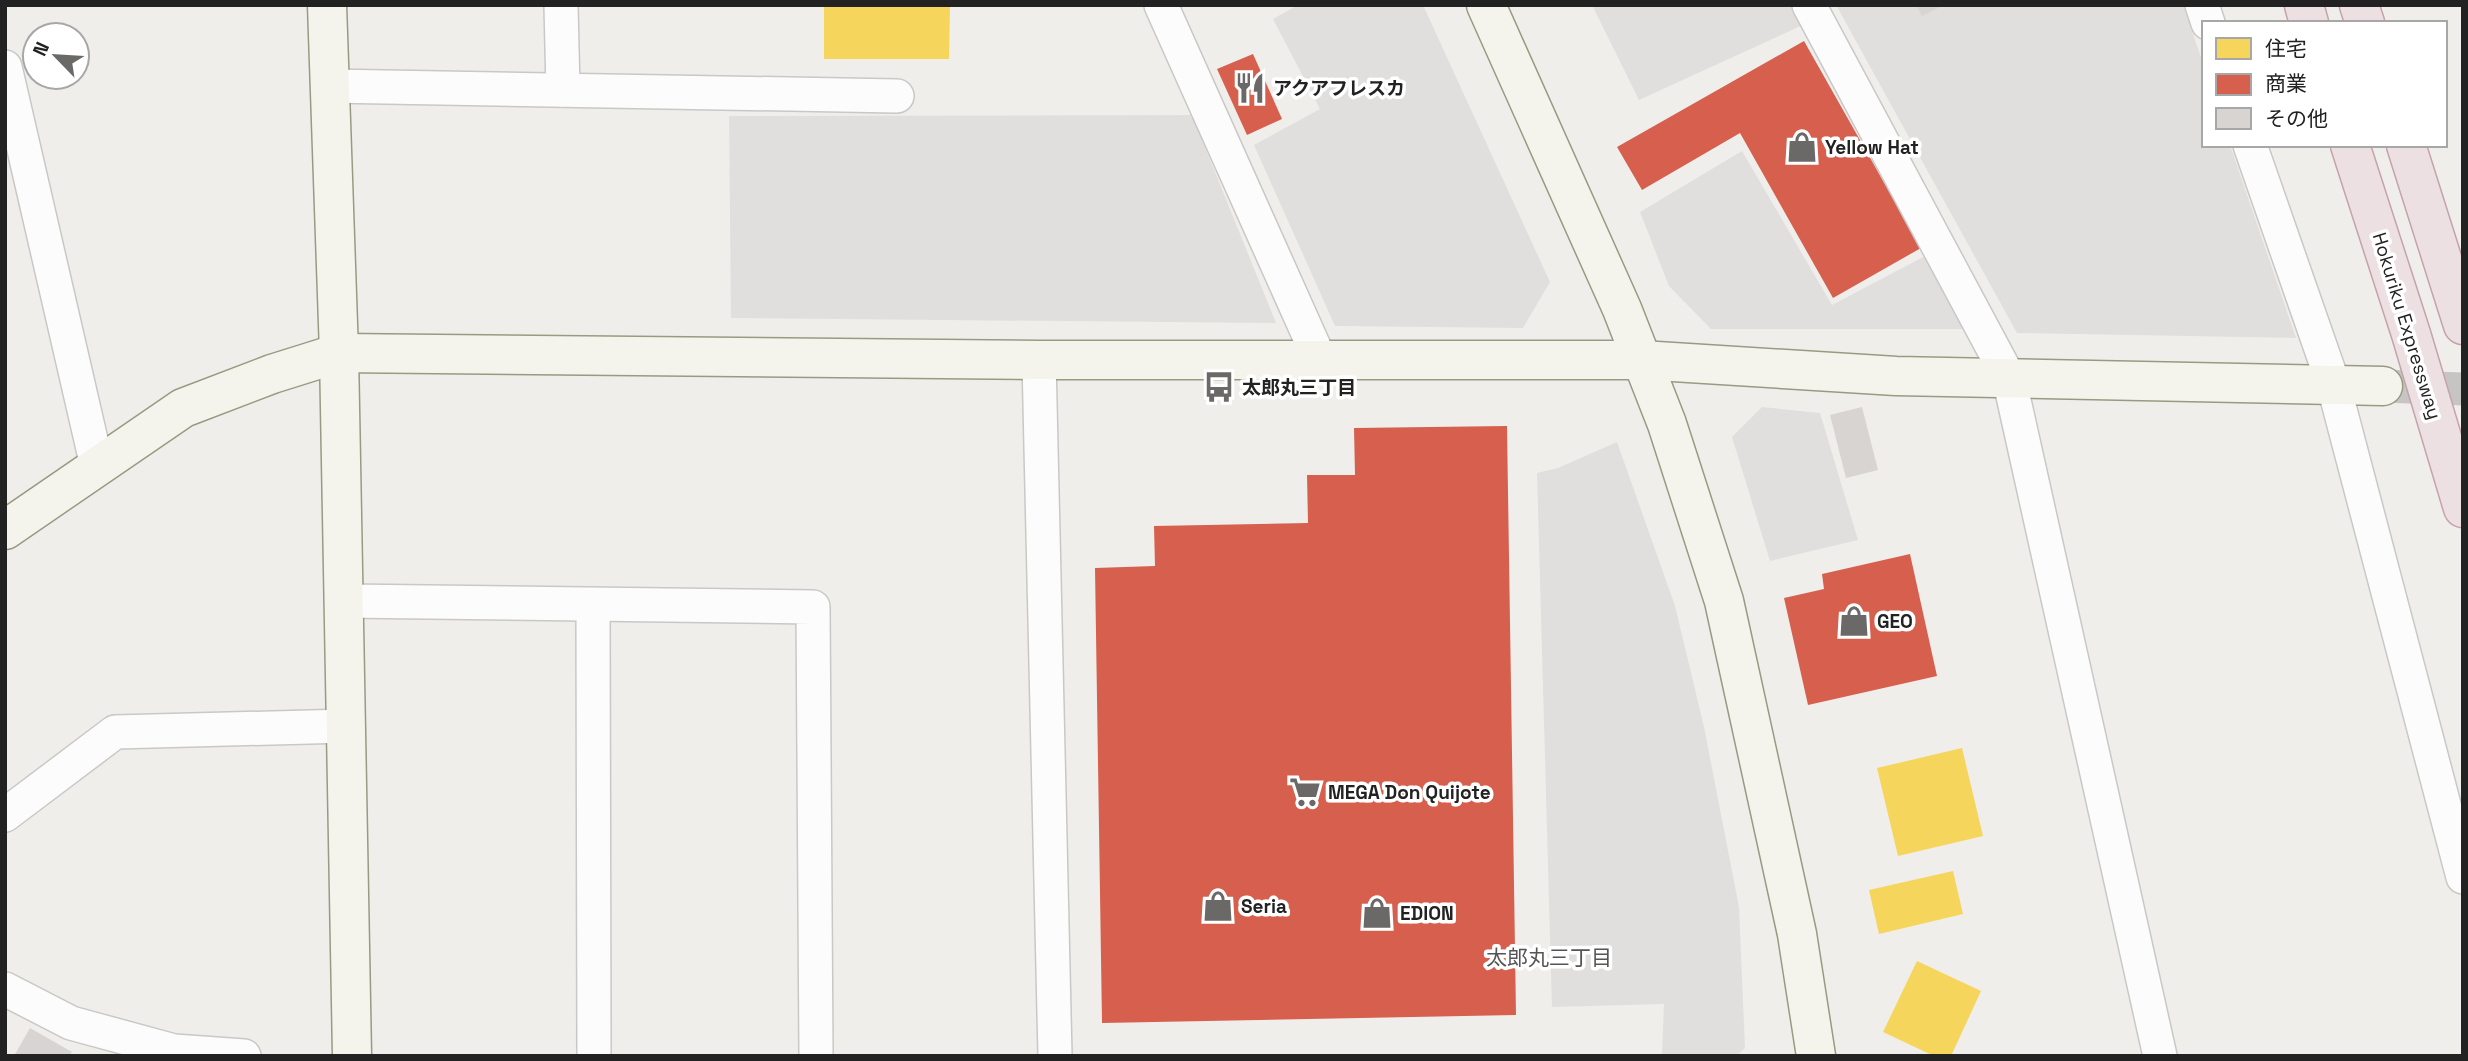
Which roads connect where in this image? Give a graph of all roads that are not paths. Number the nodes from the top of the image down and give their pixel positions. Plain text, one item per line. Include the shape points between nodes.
1 (327, 5) edge
2 (561, 5) edge
3 (1161, 5) edge
4 (1486, 5) edge
5 (1809, 5) edge
6 (5, 67) edge
7 (330, 86) junction
8 (563, 90) junction
9 (897, 96) dead end
10 (2251, 147) edge
11 (2351, 147) edge
12 (2407, 147) edge
13 (18, 184) edge
14 (2463, 325) edge
15 (339, 354) junction
16 (1039, 360) junction
17 (1320, 360) junction
18 (1641, 360) junction
19 (2009, 378) junction
20 (2333, 383) junction
21 (2383, 386) tunnel mouth
22 (96, 466) junction
23 (2463, 508) edge
24 (5, 530) edge
25 (345, 601) junction
26 (593, 605) junction
27 (347, 726) junction
28 (5, 815) edge
29 (2463, 877) edge
30 (5, 989) edge
31 (244, 1056) edge
32 (352, 1056) edge
33 (594, 1056) edge
34 (816, 1056) edge
35 (1055, 1056) edge
36 (1816, 1056) edge
37 (2160, 1056) edge

1 - 7 street
2 - 8 street
3 - 17 street
4 - 18 street
5 - 19 street
6 - 13 street
7 - 8 street
7 - 15 street
8 - 9 street
10 - 20 street
11 - 23 highway, Hokuriku Expressway
12 - 14 highway
13 - 22 street
15 - 16 street
15 - 22 street via 184,408
15 - 25 street
16 - 17 street
16 - 35 street
17 - 18 street
18 - 19 street via 1896,376
18 - 36 street via 1667,424 1724,601 1797,934
19 - 20 street
19 - 37 street
20 - 21 street
20 - 29 street
22 - 24 street
25 - 26 street
25 - 27 street
26 - 33 street
26 - 34 street via 813,607
27 - 28 street via 116,732
27 - 32 street
30 - 31 street via 71,1023 174,1051

